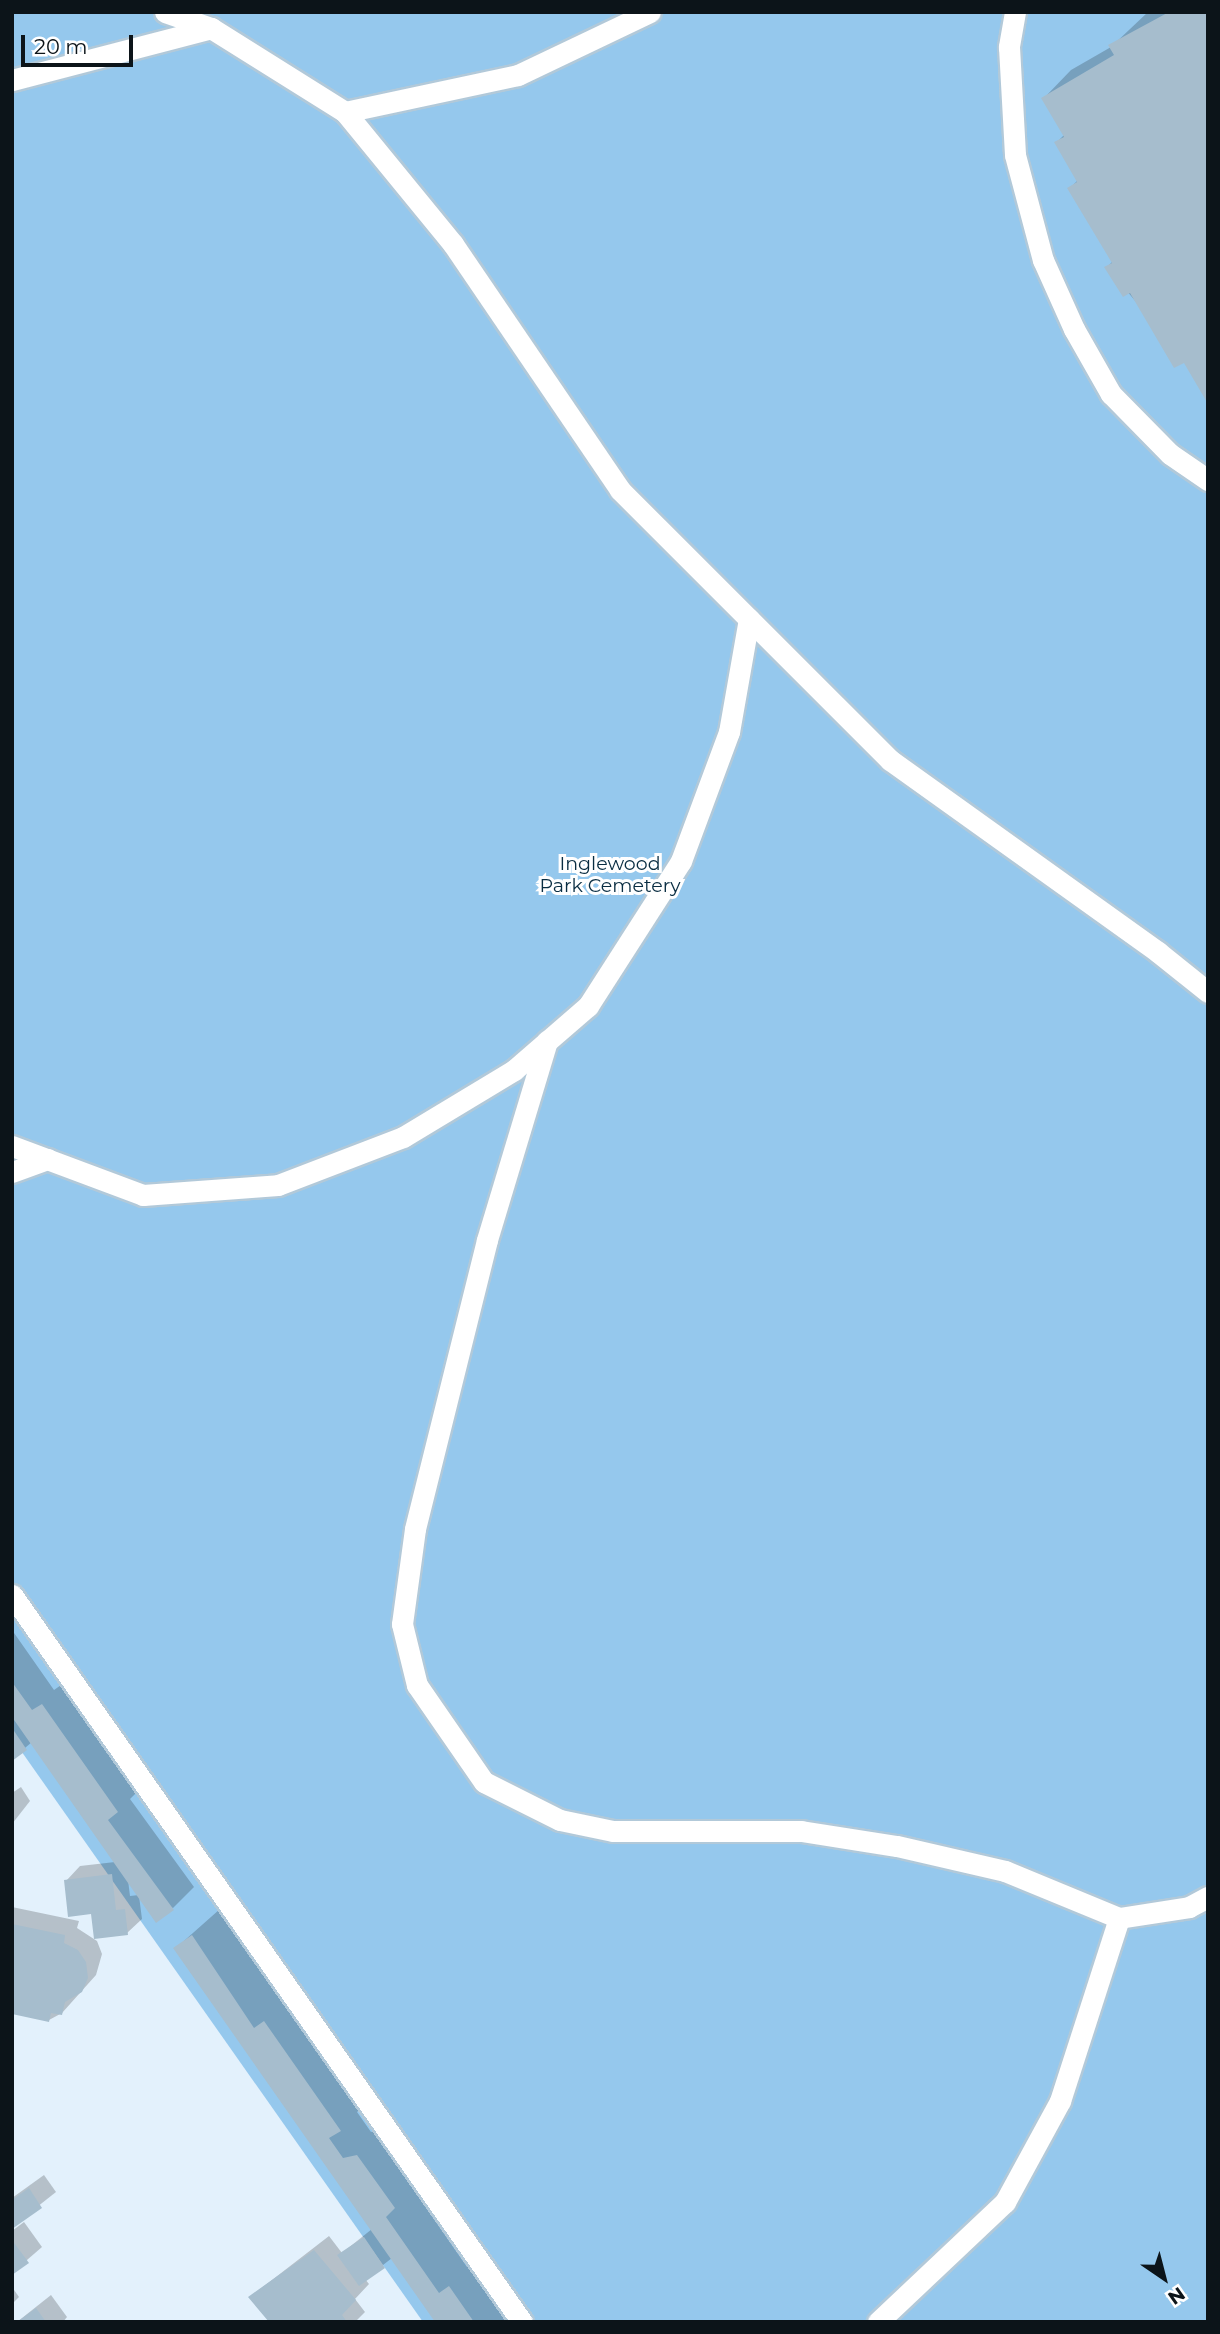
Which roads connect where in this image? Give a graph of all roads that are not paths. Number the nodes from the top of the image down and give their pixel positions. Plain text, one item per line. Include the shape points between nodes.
1 (165, 12) edge
2 (650, 12) edge
3 (1015, 12) edge
4 (211, 28) junction
5 (12, 80) edge
6 (345, 112) junction
7 (1208, 480) edge
8 (749, 619) junction
9 (1208, 992) edge
10 (547, 1041) junction
11 (12, 1146) edge
12 (48, 1159) junction
13 (12, 1172) edge
14 (12, 1595) edge
15 (1208, 1897) edge
16 (1119, 1918) junction
17 (522, 2322) edge
18 (878, 2322) edge

1 - 4 lane
2 - 6 lane via 517,75
3 - 7 lane via 1009,47 1015,155 1043,260 1074,329 1111,394 1170,454
4 - 5 lane
4 - 6 lane
6 - 8 lane via 453,244 620,490
8 - 9 lane via 890,760
8 - 10 lane via 729,732 681,861 588,1006
10 - 12 lane via 514,1070 403,1137 278,1185 143,1195
10 - 16 lane via 487,1240 415,1529 402,1624 417,1685 448,1733 484,1782 561,1820 613,1831 801,1831 897,1846 1006,1871
11 - 12 lane
12 - 13 lane
14 - 17 lane
15 - 16 lane via 1189,1907
16 - 18 lane via 1060,2101 1004,2202

